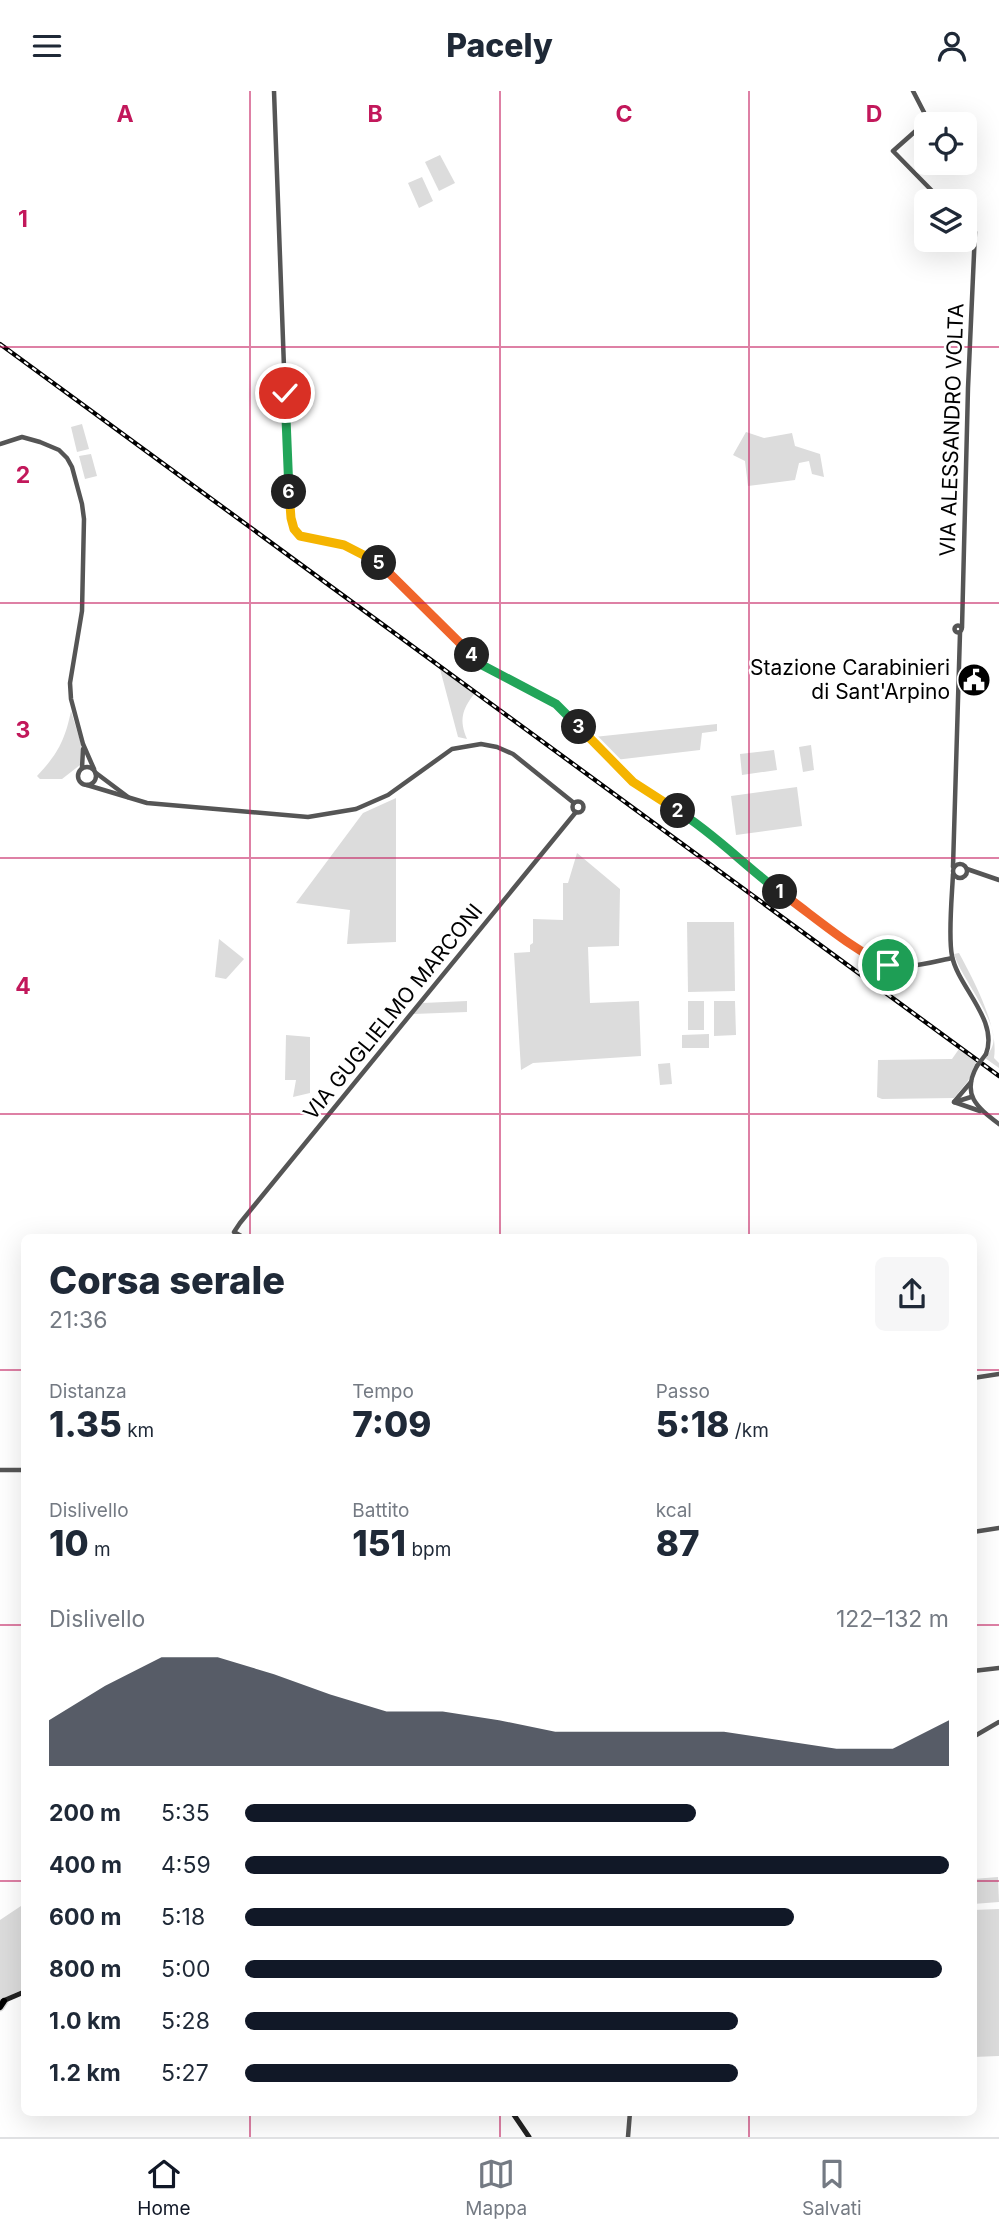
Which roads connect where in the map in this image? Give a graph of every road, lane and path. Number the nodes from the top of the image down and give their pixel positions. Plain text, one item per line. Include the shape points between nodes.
1 (274, 91) edge
2 (913, 91) edge
3 (930, 189) edge
4 (974, 252) edge
5 (0, 444) edge
6 (83, 744) junction
7 (82, 768) junction
8 (95, 771) junction
9 (87, 785) junction
10 (132, 800) junction
11 (575, 803) junction
12 (576, 812) junction
13 (955, 843) junction
14 (961, 864) junction
15 (953, 871) junction
16 (966, 872) junction
17 (959, 879) junction
18 (999, 880) edge
19 (953, 890) junction
20 (952, 957) junction
21 (971, 1082) junction
22 (973, 1099) junction
23 (954, 1103) junction
24 (982, 1111) junction
25 (999, 1124) edge
26 (238, 1234) edge
27 (999, 1374) edge
28 (977, 1377) edge
29 (0, 1470) edge
30 (21, 1470) edge
31 (999, 1528) edge
32 (977, 1531) edge
33 (999, 1668) edge
34 (977, 1671) edge
35 (999, 1722) edge
36 (977, 1735) edge
37 (21, 1993) edge
38 (1, 2003) edge
39 (515, 2116) edge
40 (630, 2116) edge
41 (529, 2137) edge
42 (628, 2137) edge

1 - 20 street via 289,506 294,529 308,539 344,545 372,558 482,665 556,704 633,782 696,822 748,868 875,959 902,966
2 - 3 street via 928,120 893,151
4 - 13 street, VIA ALESSANDRO VOLTA
5 - 6 street via 22,437 40,442 58,450 72,467 83,519 82,611 70,683
6 - 7 street
6 - 8 street
7 - 8 street
7 - 9 street via 78,780
8 - 9 street via 94,781
8 - 10 street
9 - 10 street
10 - 11 street via 288,817 327,815 388,795 452,749 481,744 513,754
11 - 12 street
11 - 12 street via 584,806 582,812
12 - 26 street, VIA GUGLIELMO MARCONI via 234,1232
13 - 14 street, VIA ALESSANDRO VOLTA
13 - 15 street, VIA ALESSANDRO VOLTA
14 - 15 street
14 - 16 street
15 - 17 street
15 - 19 street, VIA ALESSANDRO VOLTA
16 - 17 street
16 - 18 street
17 - 19 street, VIA ALESSANDRO VOLTA
19 - 20 street, VIA ALESSANDRO VOLTA
20 - 21 street, bridge via 991,1030 991,1045
21 - 22 street
21 - 23 street
22 - 23 street
22 - 24 street
23 - 24 street
24 - 25 street
27 - 28 street
29 - 30 street
31 - 32 street
33 - 34 street
35 - 36 street
37 - 38 main road
39 - 41 main road
40 - 42 street

